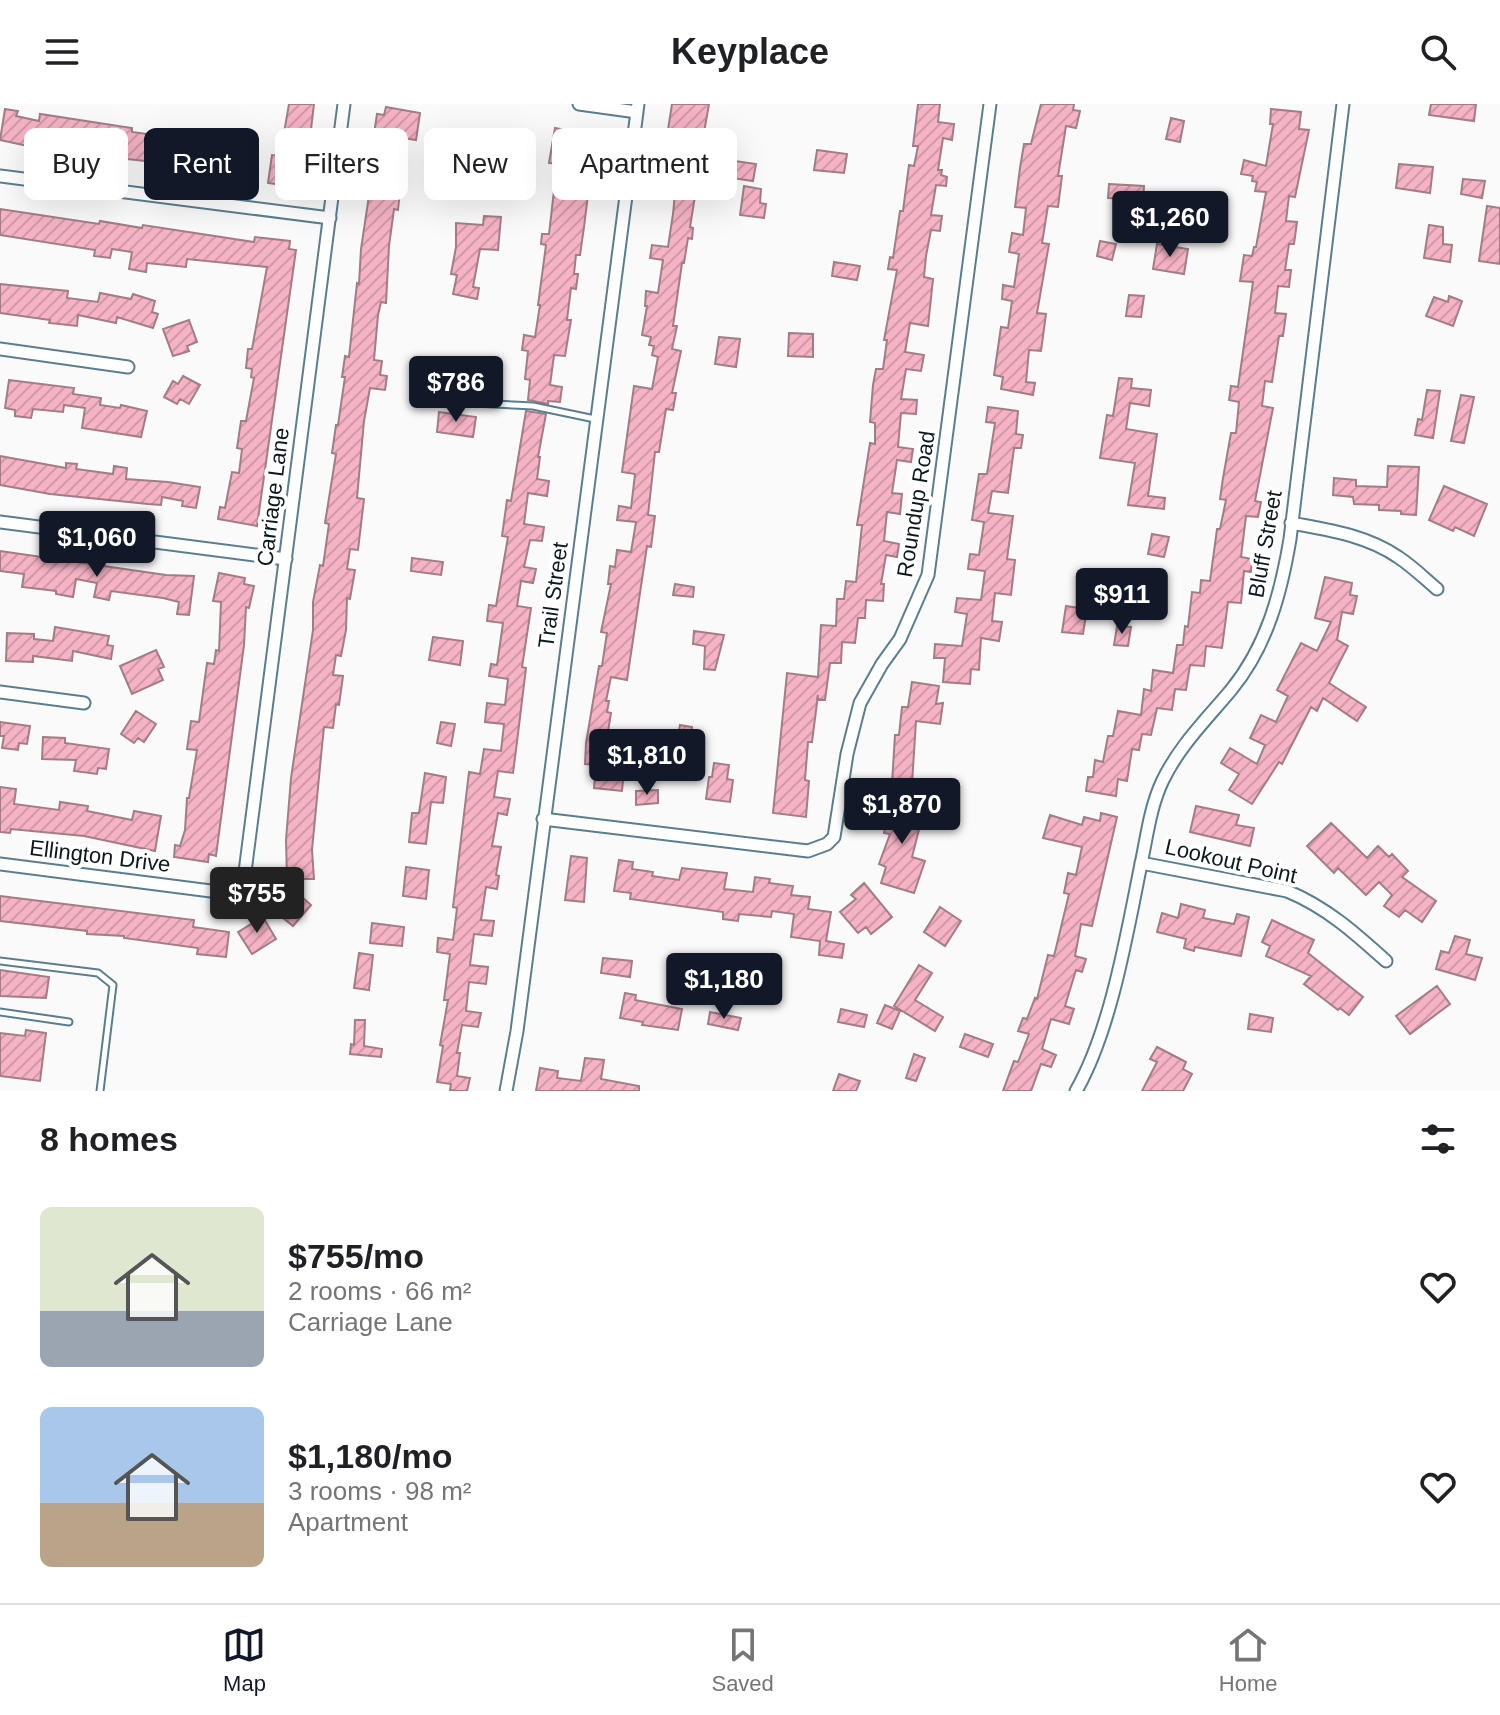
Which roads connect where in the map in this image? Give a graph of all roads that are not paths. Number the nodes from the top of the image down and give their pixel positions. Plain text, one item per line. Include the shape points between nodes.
1 (344, 104) edge
2 (579, 104) edge
3 (990, 104) edge
4 (1343, 104) edge
5 (637, 108) edge
6 (0, 176) edge
7 (330, 218) junction
8 (0, 349) edge
9 (128, 367) dead end
10 (473, 403) dead end
11 (596, 419) junction
12 (0, 522) edge
13 (1291, 523) junction
14 (286, 559) junction
15 (1437, 589) dead end
16 (0, 692) edge
17 (84, 703) dead end
18 (543, 819) junction
19 (1141, 863) junction
20 (0, 864) edge
21 (242, 895) joint
22 (0, 961) edge
23 (1386, 961) dead end
24 (0, 1012) edge
25 (69, 1022) dead end
26 (100, 1091) edge
27 (506, 1091) edge
28 (1076, 1091) edge

1 - 7 street, Carriage Lane
2 - 5 street
3 - 18 street, Roundup Road via 928,575 900,639 860,703 834,837 808,851
4 - 13 street, Bluff Street
5 - 11 street, Trail Street
6 - 7 street
7 - 14 street, Carriage Lane
8 - 9 street
10 - 11 lane via 533,406
11 - 18 street, Trail Street
12 - 14 street
13 - 15 street via 1367,541 1397,556
13 - 19 street, Bluff Street via 1278,598 1263,640 1232,689 1173,761 1150,816
14 - 21 street, Carriage Lane
16 - 17 street
18 - 27 street, Trail Street
19 - 23 street, Lookout Point via 1297,896 1324,909
19 - 28 street, Bluff Street via 1099,1041
20 - 21 street, Ellington Drive
22 - 26 lane via 98,973 113,985
24 - 25 lane

